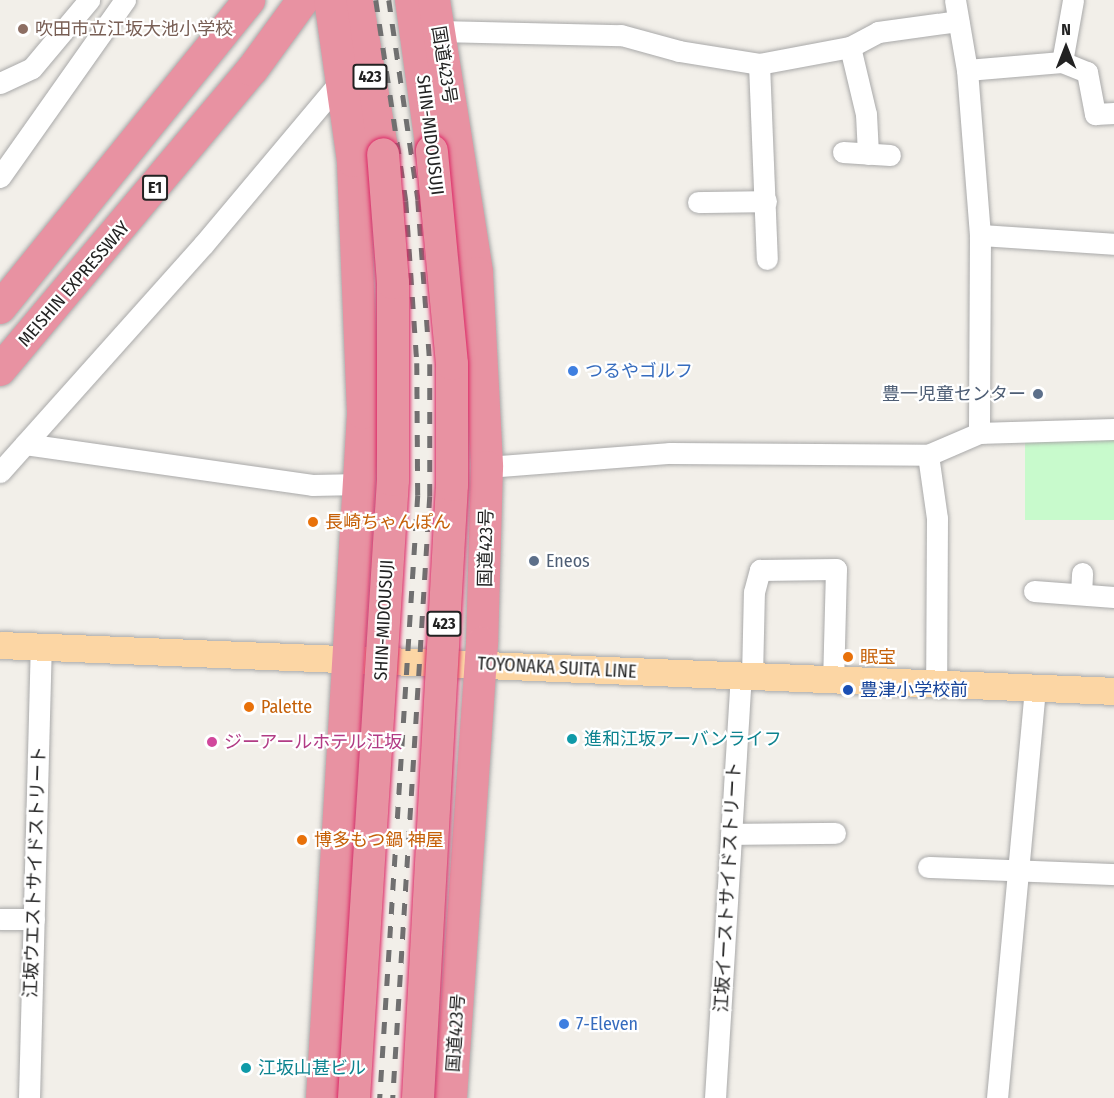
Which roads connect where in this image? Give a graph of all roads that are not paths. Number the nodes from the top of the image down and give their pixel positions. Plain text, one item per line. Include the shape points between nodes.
1 (89, 0) edge
2 (125, 0) edge
3 (249, 0) edge
4 (303, 0) edge
5 (330, 0) edge
6 (357, 0) edge
7 (411, 0) edge
8 (434, 0) edge
9 (955, 0) edge
10 (1073, 0) edge
11 (958, 21) junction
12 (438, 31) junction
13 (850, 47) junction
14 (1062, 62) junction
15 (759, 64) junction
16 (967, 70) junction
17 (343, 78) junction
18 (0, 83) edge
19 (1114, 113) edge
20 (843, 153) dead end
21 (868, 154) junction
22 (890, 155) dead end
23 (0, 177) edge
24 (766, 201) junction
25 (698, 202) dead end
26 (980, 235) junction
27 (1114, 244) edge
28 (767, 259) dead end
29 (0, 308) edge
30 (0, 370) edge
31 (1114, 429) edge
32 (979, 433) junction
33 (25, 444) junction
34 (928, 455) junction
35 (2, 462) edge
36 (487, 467) junction
37 (361, 484) junction
38 (1082, 573) dead end
39 (1034, 591) dead end
40 (1081, 594) junction
41 (1114, 597) edge
42 (0, 645) edge
43 (41, 646) junction
44 (349, 656) junction
45 (481, 665) junction
46 (746, 677) junction
47 (833, 680) junction
48 (936, 685) junction
49 (1035, 688) junction
50 (1114, 691) edge
51 (835, 833) dead end
52 (731, 834) junction
53 (928, 867) dead end
54 (1018, 872) junction
55 (1114, 874) edge
56 (0, 919) edge
57 (34, 919) junction
58 (29, 1098) edge
59 (322, 1098) edge
60 (354, 1098) edge
61 (418, 1098) edge
62 (451, 1098) edge
63 (715, 1098) edge
64 (997, 1098) edge

1 - 18 street via 32,68
2 - 23 street
3 - 29 highway, E1
4 - 30 highway, MEISHIN EXPRESSWAY / E1 via 192,143
5 - 17 highway, 423
6 - 60 highway, SHIN-MIDOUSUJI / 423, bridge via 383,154 393,283 393,480
7 - 61 highway, SHIN-MIDOUSUJI / 423, bridge via 432,151 452,364 452,485
8 - 12 highway, 国道423号 / 423
9 - 11 street
10 - 14 street
11 - 13 street via 878,32
11 - 16 street
12 - 15 street via 621,34 679,51
12 - 36 highway, 国道423号 / 423 via 477,273
13 - 15 street
13 - 21 street via 866,114
14 - 16 street
14 - 19 street via 1087,72 1095,114
15 - 24 street
16 - 26 street
17 - 33 street via 203,245
17 - 37 highway, 423 via 353,161 363,413
20 - 21 street
21 - 22 street
24 - 25 street
24 - 28 street
26 - 27 street
26 - 32 street
31 - 32 street
32 - 34 street
33 - 35 street
33 - 37 street via 312,484
34 - 36 street via 670,453
34 - 48 street via 937,518
36 - 45 highway, 国道423号 / 423
37 - 44 highway, 423
38 - 40 street
39 - 40 street
40 - 41 street
42 - 43 main road, TOYONAKA SUITA LINE
43 - 44 main road, TOYONAKA SUITA LINE
43 - 57 street, 江坂ウエストサイドストリート
44 - 45 main road, TOYONAKA SUITA LINE
44 - 59 highway, 423
45 - 46 main road, TOYONAKA SUITA LINE
45 - 62 highway, 国道423号 / 423
46 - 47 main road, TOYONAKA SUITA LINE
46 - 47 street, 江坂イーストサイドストリート via 754,592 760,570 836,569
46 - 52 street, 江坂イーストサイドストリート
47 - 48 main road, TOYONAKA SUITA LINE
48 - 49 main road, TOYONAKA SUITA LINE
49 - 50 main road, TOYONAKA SUITA LINE
49 - 54 street
51 - 52 street
52 - 63 street, 江坂イーストサイドストリート
53 - 54 street
54 - 55 street
54 - 64 street
56 - 57 street
57 - 58 street, 江坂ウエストサイドストリート

